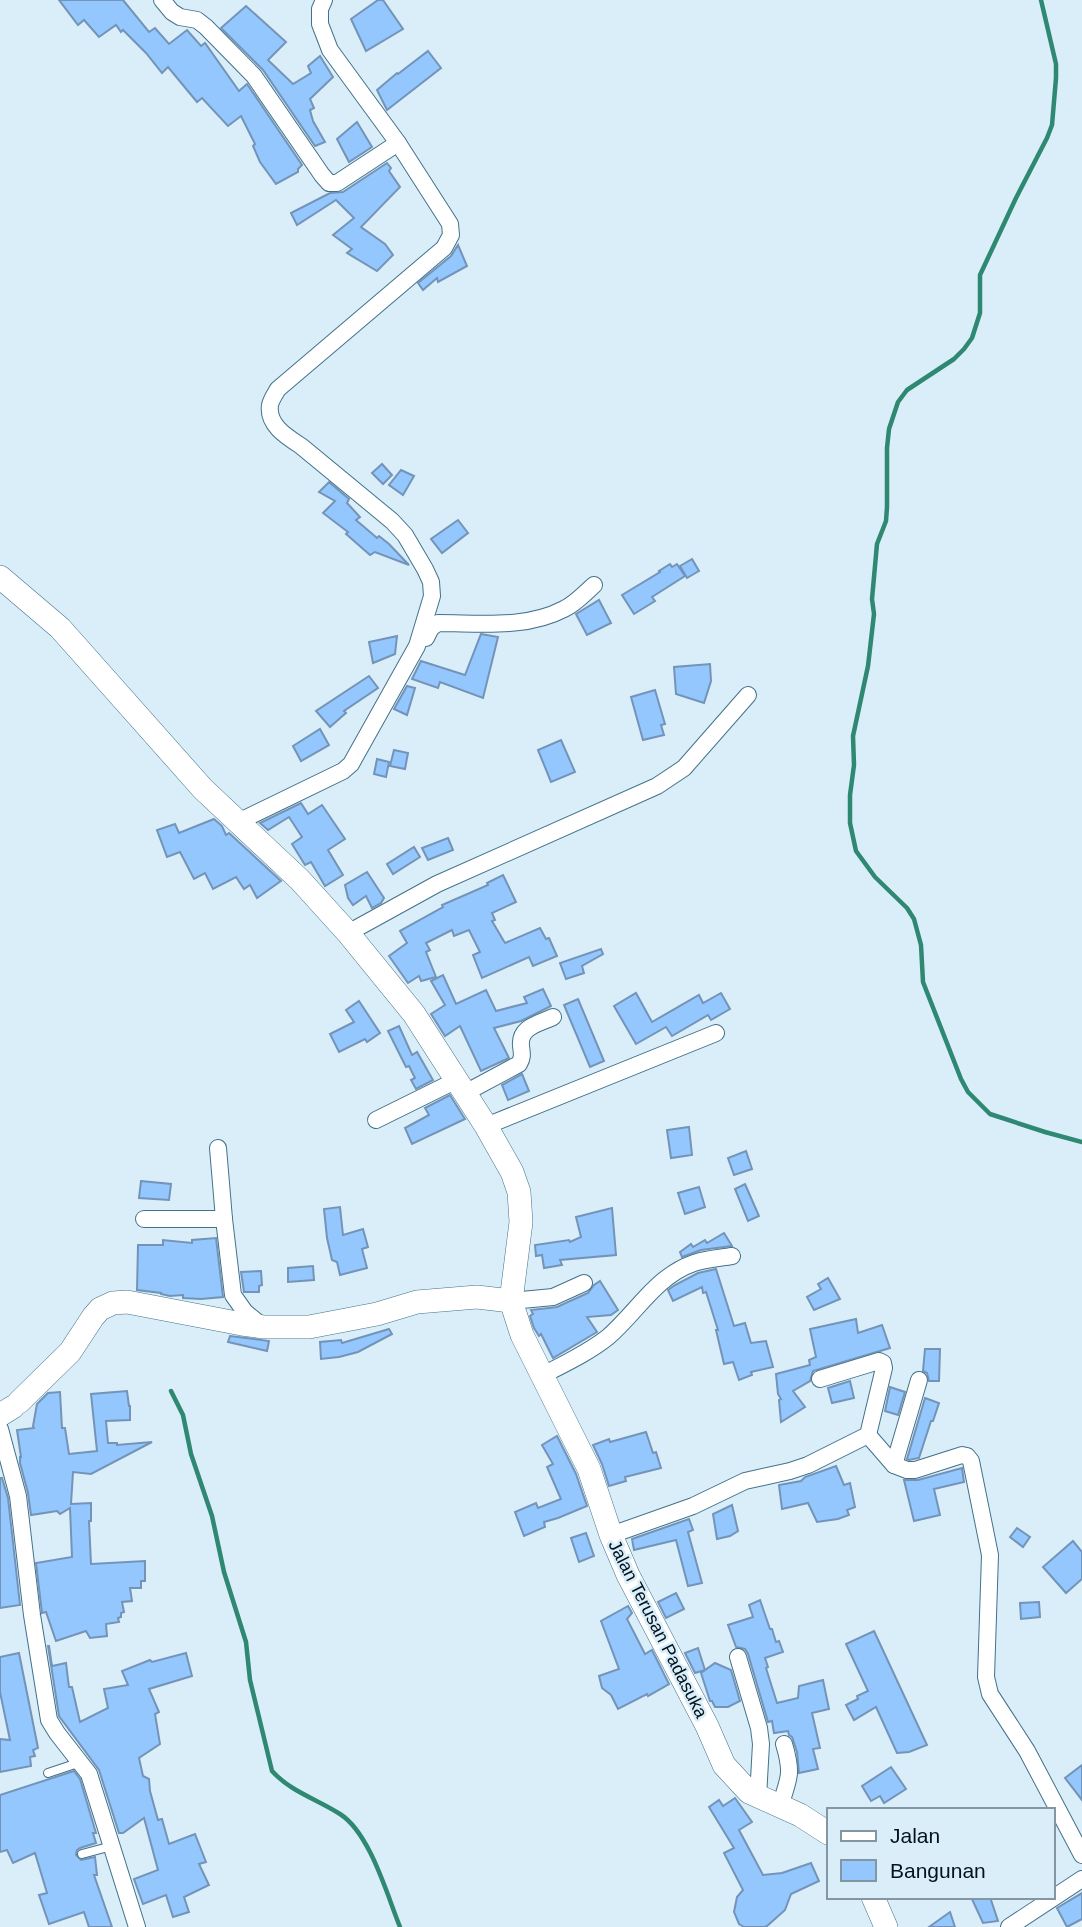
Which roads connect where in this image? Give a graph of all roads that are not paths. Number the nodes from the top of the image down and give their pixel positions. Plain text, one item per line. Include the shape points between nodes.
1 (162, 0) edge
2 (324, 0) edge
3 (398, 143) junction
4 (0, 577) edge
5 (594, 585) dead end
6 (417, 646) junction
7 (748, 695) dead end
8 (238, 822) junction
9 (348, 933) junction
10 (553, 1017) dead end
11 (716, 1033) dead end
12 (461, 1086) junction
13 (376, 1120) dead end
14 (486, 1126) junction
15 (218, 1148) dead end
16 (144, 1219) dead end
17 (224, 1219) junction
18 (732, 1255) dead end
19 (584, 1283) dead end
20 (511, 1301) junction
21 (263, 1327) junction
22 (541, 1376) junction
23 (820, 1379) dead end
24 (919, 1380) dead end
25 (11, 1408) edge
26 (0, 1429) edge
27 (868, 1435) junction
28 (894, 1465) junction
29 (611, 1535) junction
30 (738, 1657) dead end
31 (784, 1744) dead end
32 (81, 1762) junction
33 (48, 1773) dead end
34 (758, 1797) junction
35 (780, 1806) junction
36 (827, 1832) edge
37 (112, 1846) junction
38 (82, 1854) dead end
39 (1082, 1855) edge
40 (1082, 1879) edge
41 (1054, 1897) edge
42 (874, 1899) edge
43 (1051, 1899) edge
44 (137, 1927) edge
45 (886, 1927) edge
46 (1009, 1927) edge

1 - 3 street via 180,17 206,27 254,76 330,183 337,183
2 - 3 street via 320,24 330,50
3 - 6 street via 450,224 451,235 444,248 278,389 270,405 271,419 284,436 405,535 431,582 432,596
4 - 8 street via 60,628
5 - 6 street via 566,608 540,619 438,623
6 - 8 street via 351,764
7 - 9 street via 684,768 657,786 437,884
8 - 9 street
9 - 12 street via 408,1006
10 - 12 street via 523,1032 519,1064
11 - 14 street
12 - 13 street
12 - 14 street
14 - 20 street via 519,1192 521,1222
15 - 17 street
16 - 17 street
17 - 21 street via 233,1295 244,1312
18 - 22 street via 695,1262 680,1270 651,1291 608,1337
19 - 20 street via 553,1297
20 - 21 street via 477,1297 417,1302 309,1327
20 - 22 street, Jalan Terusan Padasuka
21 - 25 street via 113,1303 100,1309 69,1352
22 - 29 street, Jalan Terusan Padasuka via 589,1469
23 - 27 street via 883,1363
24 - 28 street
26 - 32 street via 18,1496 49,1720
27 - 28 street
27 - 29 street via 808,1465 745,1481 693,1506
28 - 39 street via 915,1471 961,1455 971,1461 990,1555 986,1677 990,1694 1027,1751
29 - 34 street, Jalan Terusan Padasuka via 724,1765
30 - 34 street via 759,1728
31 - 35 street via 790,1774
32 - 33 lane
32 - 37 street
34 - 35 street, Jalan Terusan Padasuka
35 - 36 street, Jalan Terusan Padasuka
37 - 38 lane
37 - 44 street
40 - 41 street
42 - 45 street
43 - 46 street

